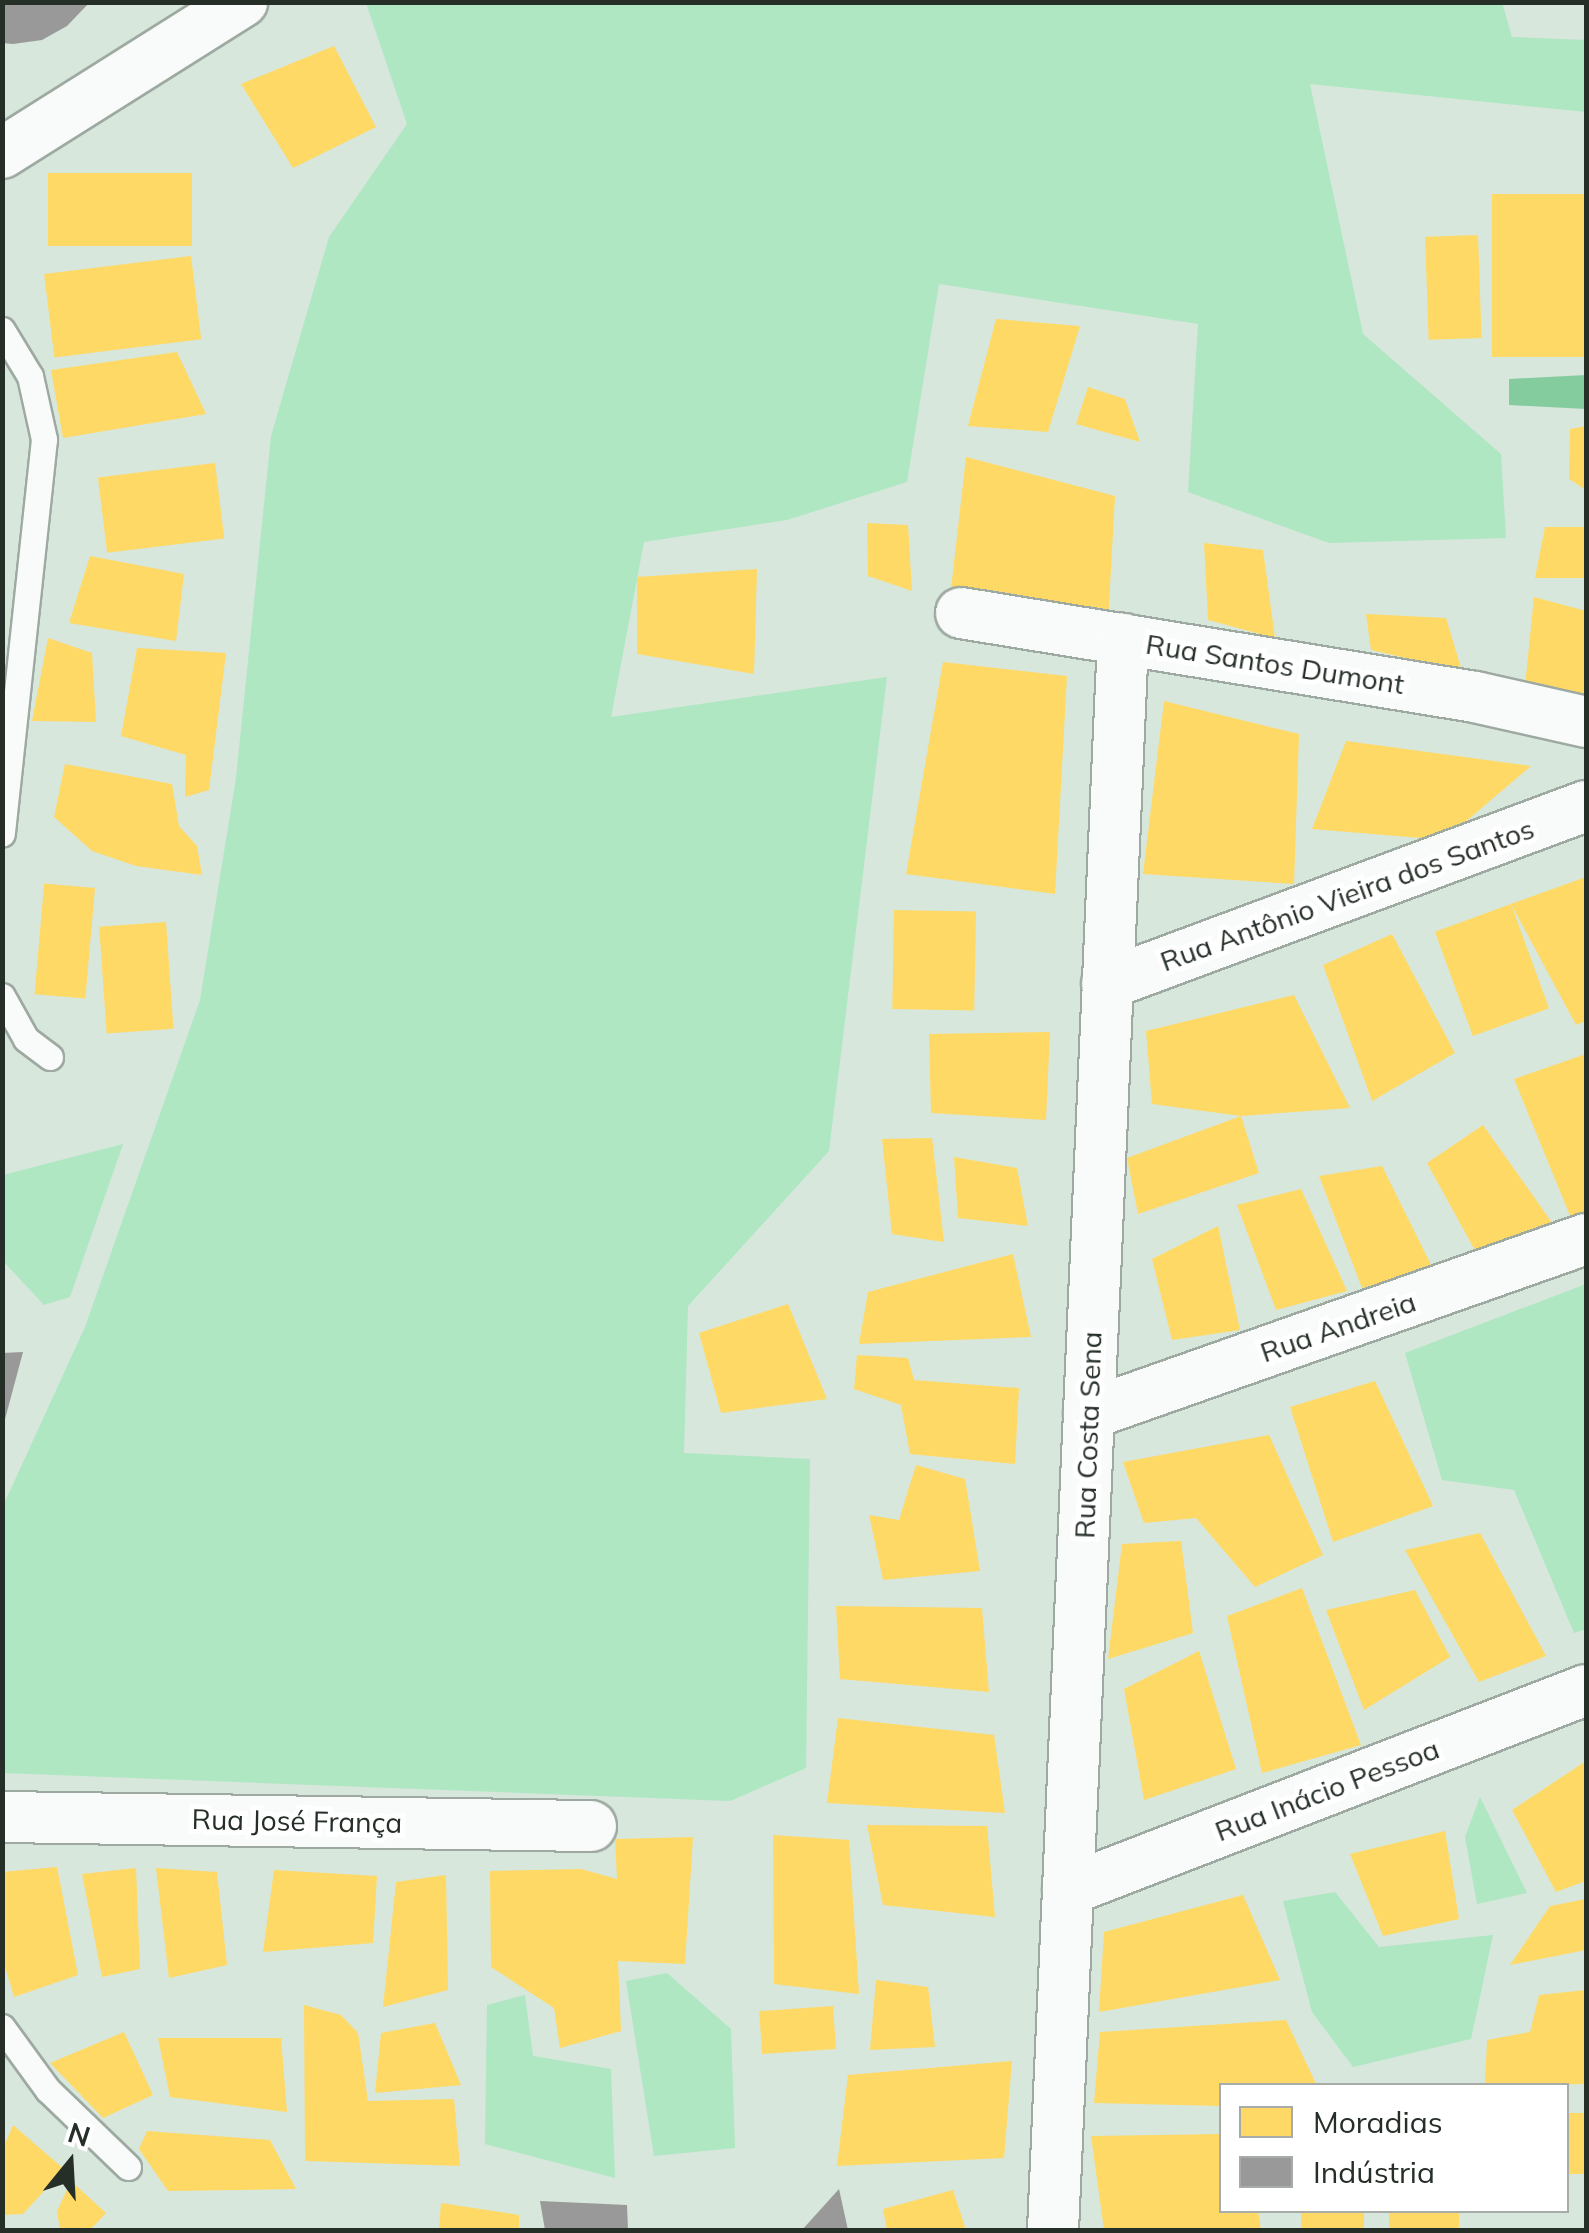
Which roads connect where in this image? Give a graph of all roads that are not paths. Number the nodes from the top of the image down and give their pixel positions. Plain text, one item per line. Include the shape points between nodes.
1 (242, 2) edge
2 (2, 153) edge
3 (2, 330) edge
4 (961, 613) dead end
5 (1123, 638) junction
6 (1586, 722) edge
7 (1586, 806) edge
8 (2, 834) edge
9 (1108, 984) junction
10 (2, 996) edge
11 (50, 1057) dead end
12 (1586, 1238) edge
13 (1089, 1414) junction
14 (1586, 1690) edge
15 (2, 1817) edge
16 (591, 1826) dead end
17 (1068, 1890) junction
18 (2, 2027) edge
19 (128, 2167) dead end
20 (1053, 2230) edge

1 - 2 street
3 - 8 lane via 30,376 44,440
4 - 5 street, Rua Santos Dumont
5 - 6 street, Rua Santos Dumont via 1534,707
5 - 9 street, Rua Costa Sena
7 - 9 street, Rua Antônio Vieira dos Santos
9 - 13 street, Rua Costa Sena
10 - 11 lane via 26,1039
12 - 13 street, Rua Andreia
13 - 17 street, Rua Costa Sena
14 - 17 street, Rua Inácio Pessoa
15 - 16 street, Rua José França
17 - 20 street, Rua Costa Sena
18 - 19 lane via 48,2090

